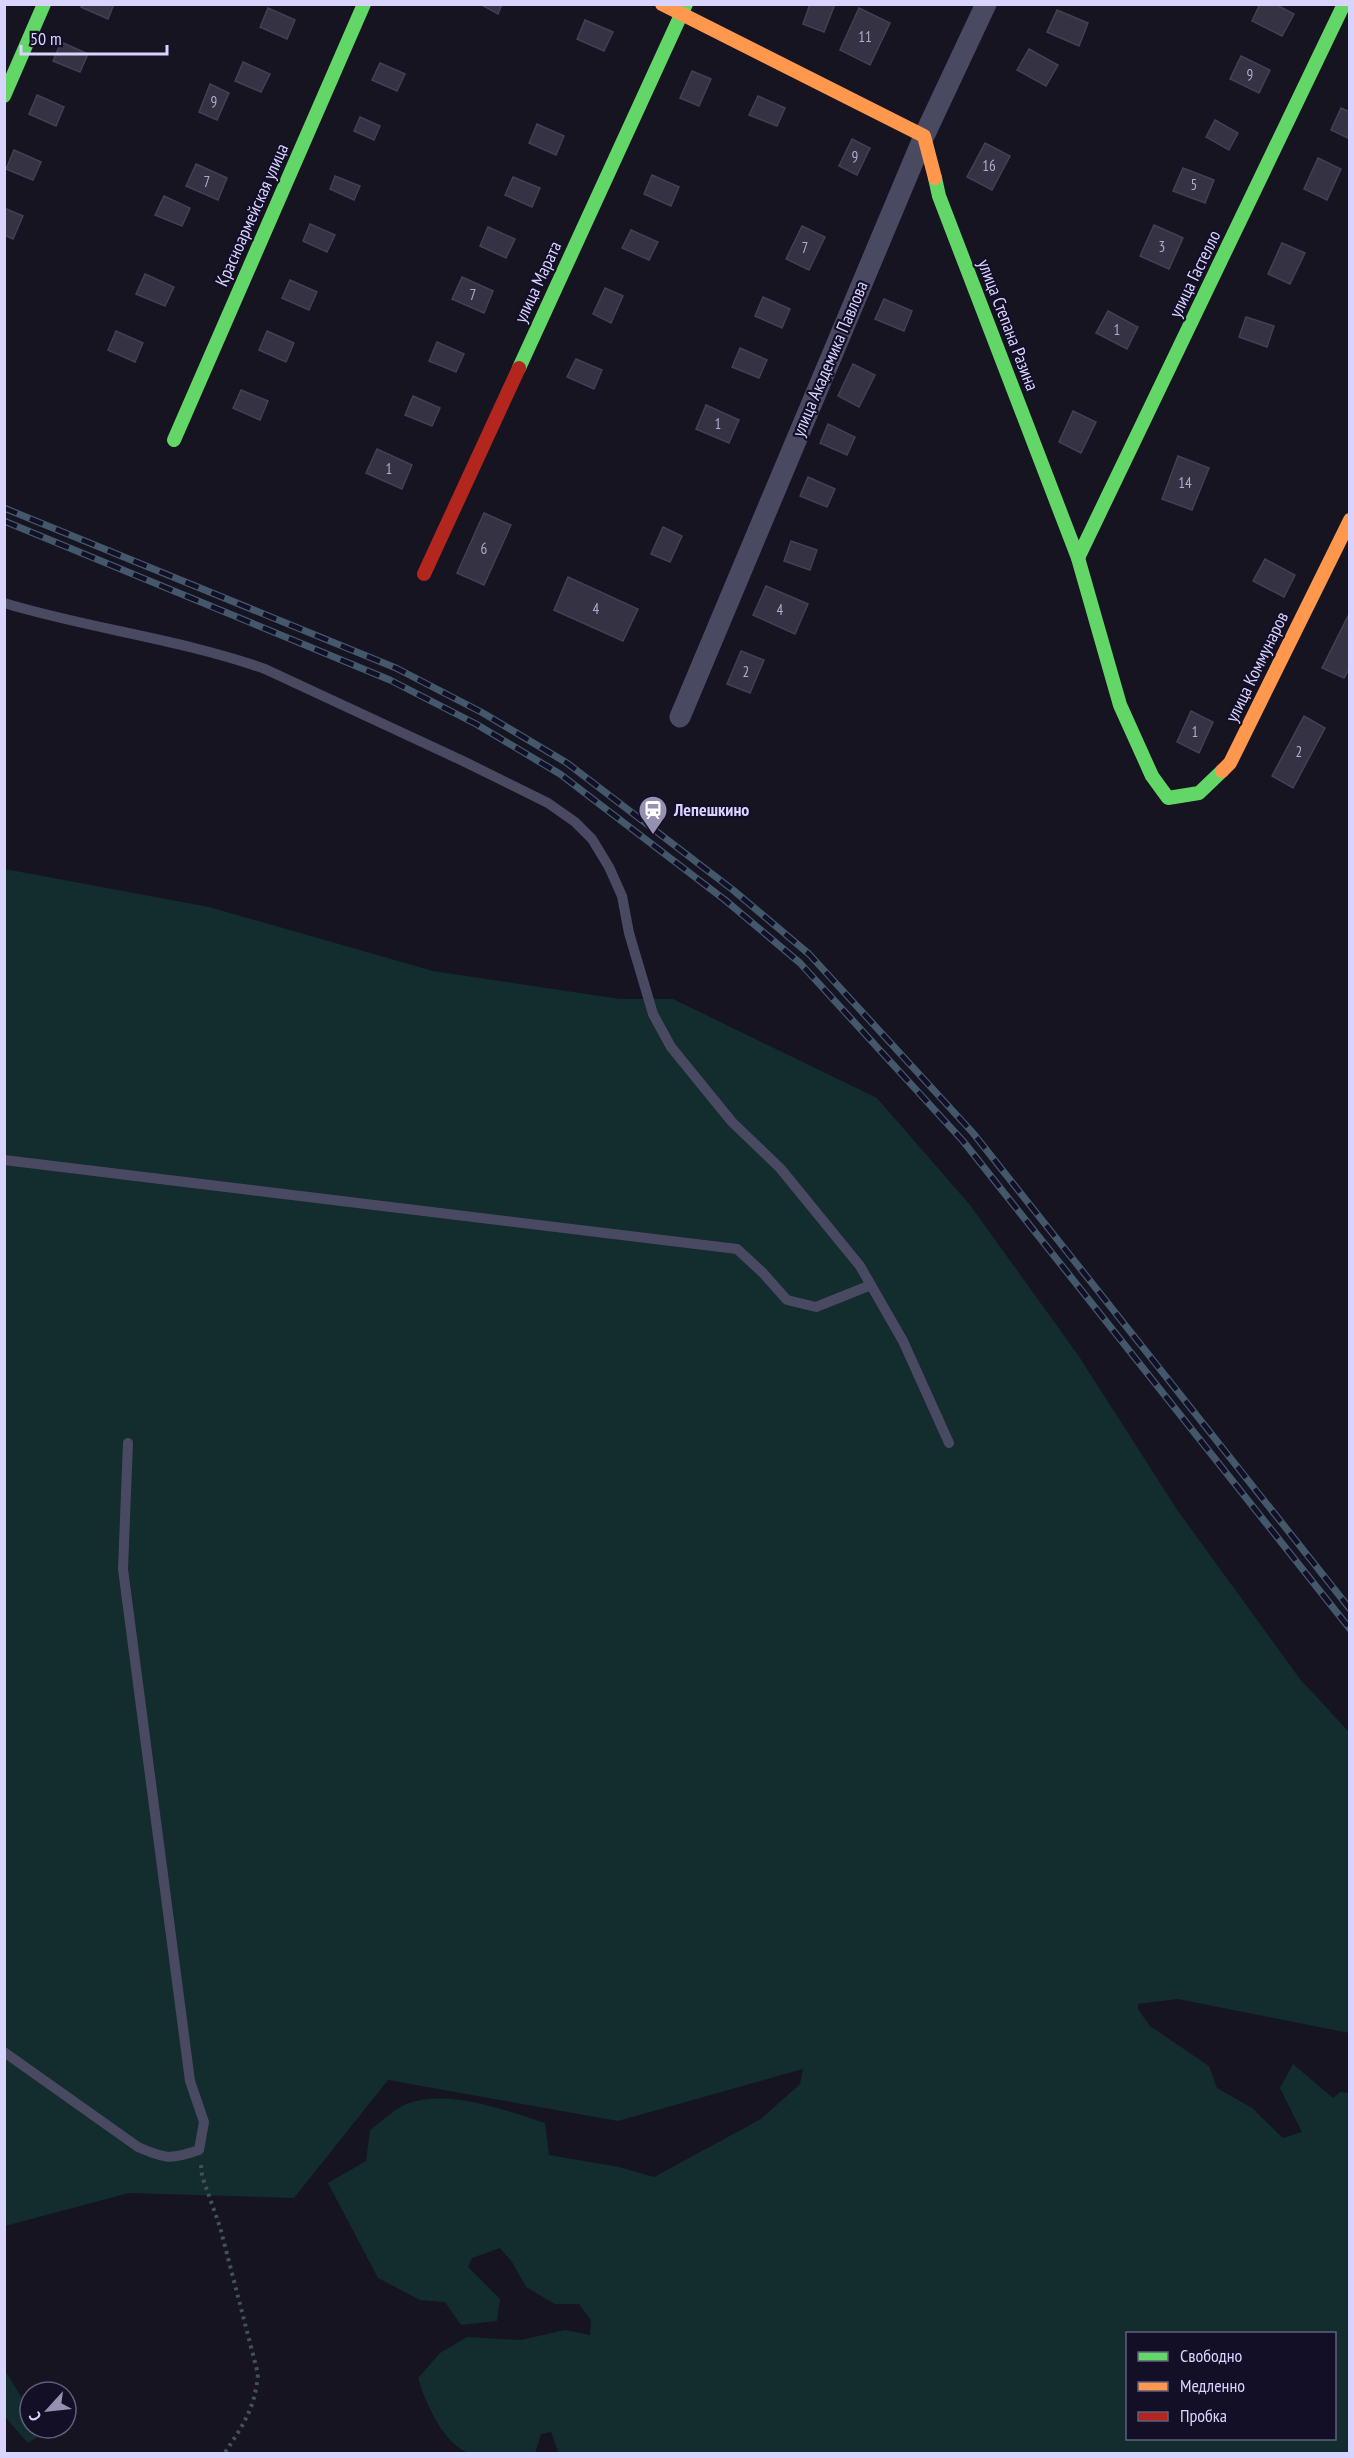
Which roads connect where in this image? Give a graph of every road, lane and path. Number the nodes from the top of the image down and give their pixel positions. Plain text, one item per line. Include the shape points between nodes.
1 (44, 4) edge
2 (364, 4) edge
3 (662, 4) edge
4 (986, 4) edge
5 (1344, 4) edge
6 (684, 9) edge
7 (4, 96) edge
8 (924, 135) junction
9 (174, 440) dead end
10 (1350, 520) edge
11 (1078, 558) junction
12 (424, 574) dead end
13 (4, 603) edge
14 (680, 717) dead end
15 (1168, 798) joint
16 (4, 1160) edge
17 (871, 1285) junction
18 (128, 1443) dead end
19 (950, 1443) dead end
20 (4, 2052) edge
21 (199, 2150) junction
22 (224, 2454) edge

1 - 7 street
2 - 9 street, Красноармейская улица
3 - 6 street
4 - 8 street, улица Академика Павлова
5 - 11 street, улица Гастелло
6 - 8 street
6 - 12 street, улица Марата
8 - 11 street, улица Степана Разина via 939,196
8 - 14 street, улица Академика Павлова
10 - 15 street, улица Коммунаров via 1230,762 1199,794
11 - 15 street, улица Степана Разина via 1120,705 1152,776
13 - 17 lane via 232,657 266,669 463,760 548,803 574,822 592,839 614,876 653,1014 671,1047 732,1122 780,1168
16 - 17 lane via 737,1249 787,1300 816,1307
17 - 19 lane via 903,1341
18 - 21 lane via 123,1569 190,2081 204,2122
20 - 21 lane via 138,2147 163,2158
21 - 22 path via 202,2176 220,2227 258,2374 256,2397

